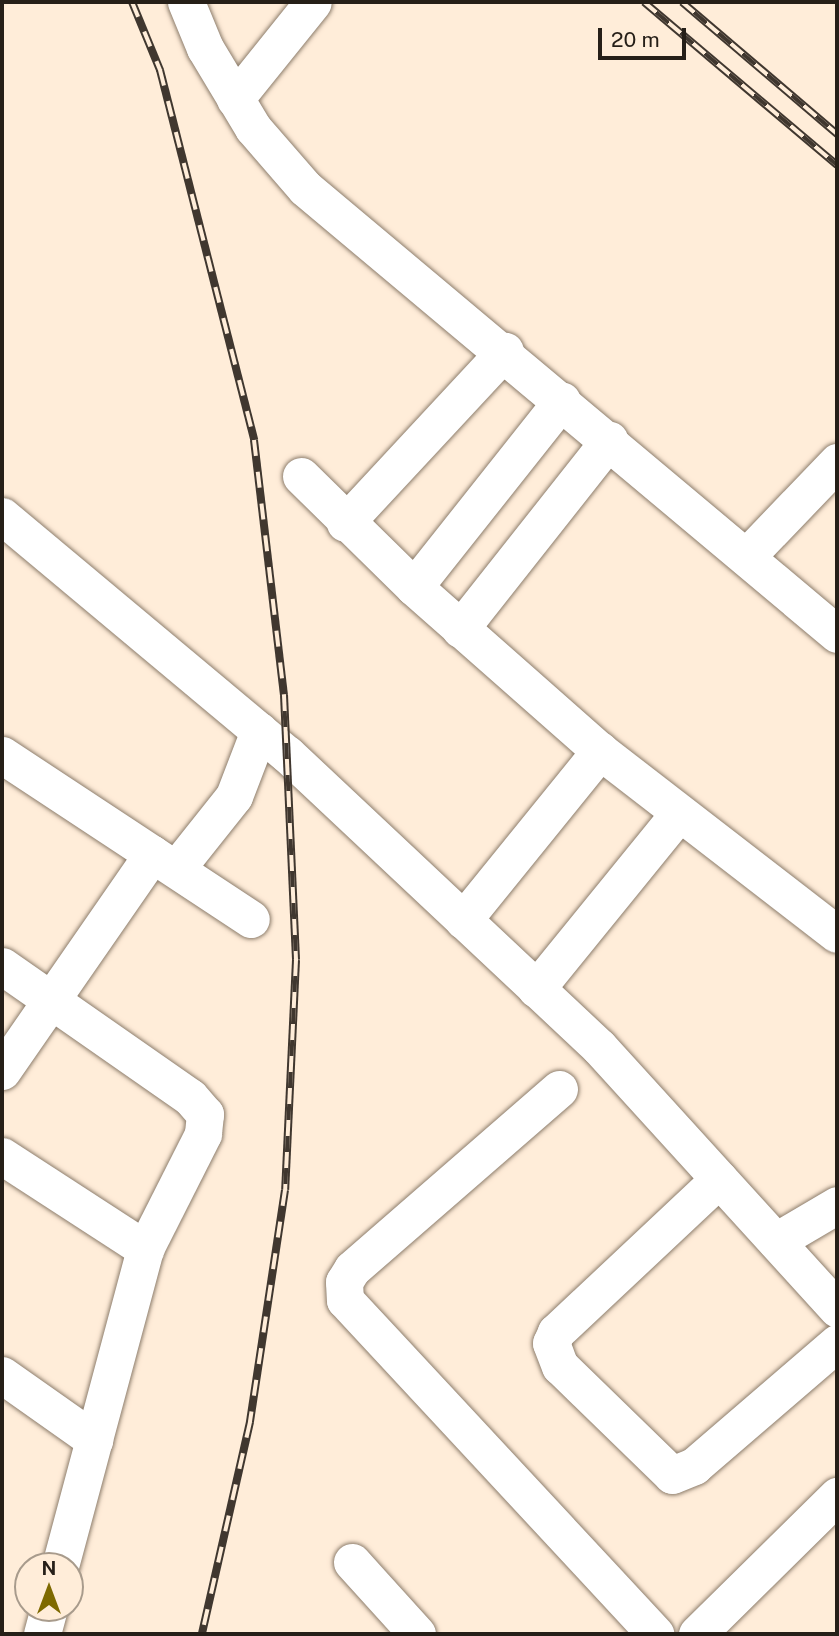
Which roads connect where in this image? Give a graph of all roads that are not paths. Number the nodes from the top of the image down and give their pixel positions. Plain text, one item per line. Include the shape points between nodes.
1 (186, 2) edge
2 (313, 2) edge
3 (235, 99) junction
4 (505, 351) junction
5 (562, 400) junction
6 (609, 440) junction
7 (837, 462) edge
8 (301, 476) dead end
9 (2, 516) edge
10 (345, 523) junction
11 (746, 557) junction
12 (414, 587) junction
13 (460, 629) junction
14 (837, 634) edge
15 (259, 731) junction
16 (600, 751) junction
17 (2, 755) edge
18 (678, 814) junction
19 (164, 862) junction
20 (251, 919) dead end
21 (463, 920) junction
22 (837, 934) edge
23 (2, 966) edge
24 (536, 989) junction
25 (52, 999) junction
26 (2, 1071) edge
27 (559, 1088) dead end
28 (2, 1156) edge
29 (719, 1179) junction
30 (837, 1205) edge
31 (776, 1241) junction
32 (145, 1249) junction
33 (837, 1309) edge
34 (837, 1343) edge
35 (2, 1375) edge
36 (94, 1440) junction
37 (837, 1496) edge
38 (64, 1552) edge
39 (352, 1562) dead end
40 (417, 1634) edge
41 (655, 1634) edge
42 (697, 1634) edge

1 - 3 street
2 - 3 street
3 - 4 street via 275,158 305,188
4 - 5 street
4 - 10 street
5 - 6 street
5 - 12 street
6 - 11 street
6 - 13 street
7 - 11 street
8 - 10 street
9 - 15 street
10 - 12 street
11 - 14 street
12 - 13 street
13 - 16 street
15 - 19 street via 234,796
15 - 21 street
16 - 18 street
16 - 21 street
17 - 19 street
18 - 22 street
18 - 24 street
19 - 20 street
19 - 25 street
21 - 24 street
23 - 25 street
24 - 29 street via 599,1047
25 - 26 street
25 - 32 street via 190,1097 205,1114 202,1134
27 - 41 street via 352,1269 344,1282 345,1300
28 - 32 street
29 - 31 street
29 - 34 street via 556,1332 551,1343 560,1366 665,1472 683,1474
30 - 31 street
31 - 33 street
32 - 36 street
35 - 36 street
36 - 38 street
37 - 42 street
39 - 40 street

